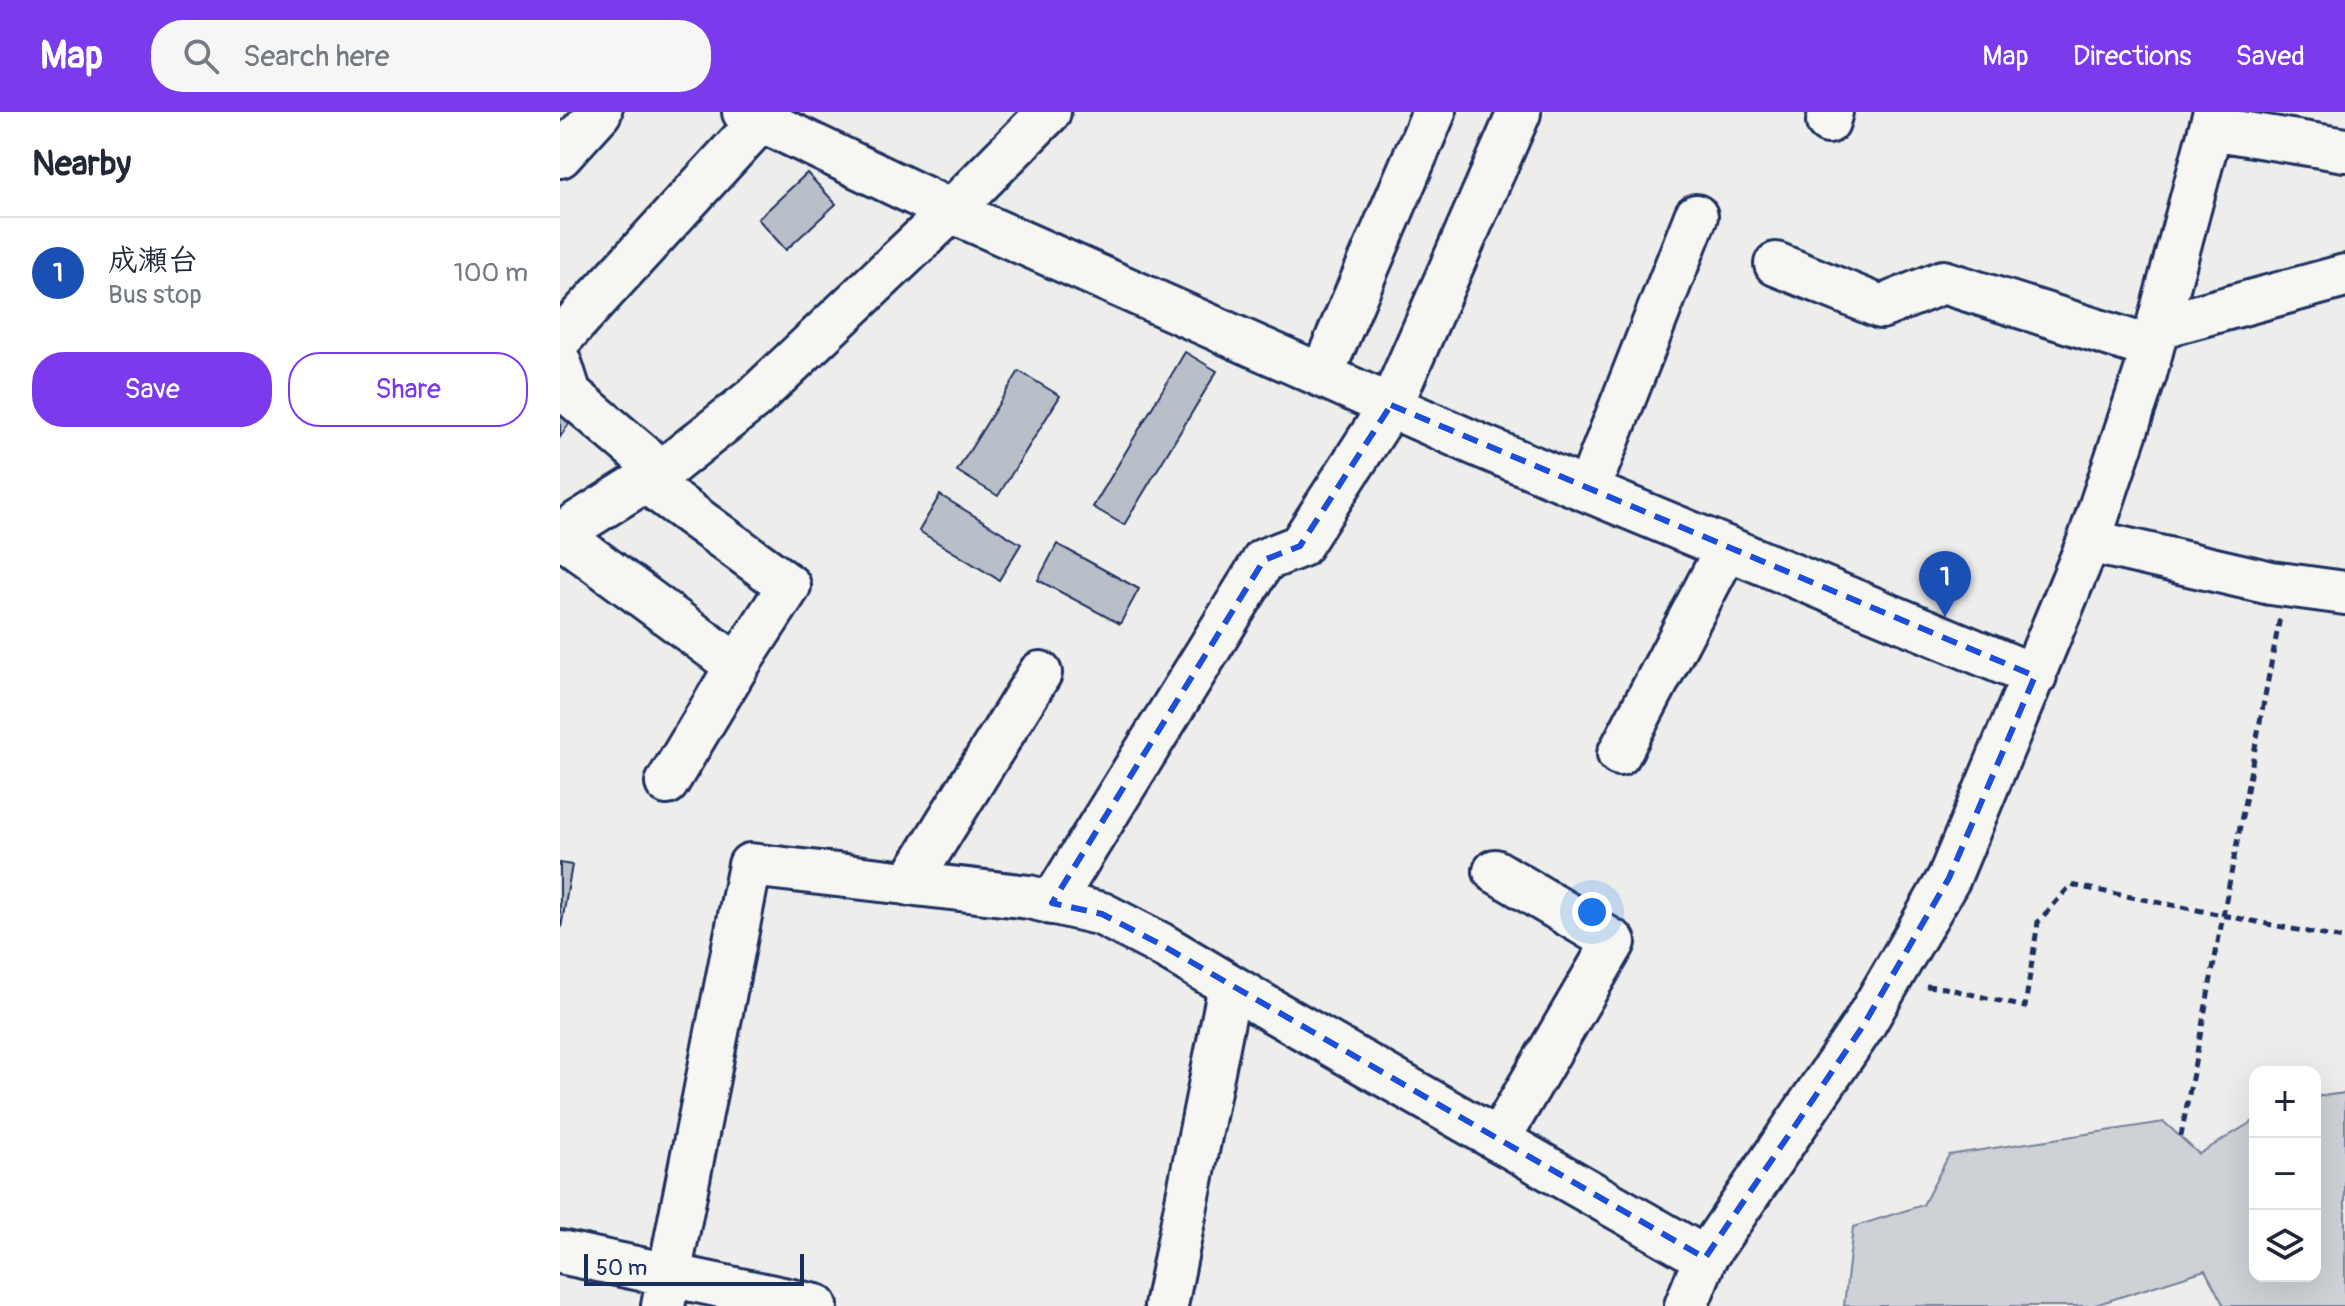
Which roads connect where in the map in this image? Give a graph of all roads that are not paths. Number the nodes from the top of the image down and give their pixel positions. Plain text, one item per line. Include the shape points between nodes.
1 (600, 112) edge
2 (1049, 112) edge
3 (1434, 112) edge
4 (1519, 113) edge
5 (752, 116) edge
6 (2213, 120) edge
7 (2345, 150) edge
8 (560, 156) edge
9 (951, 211) junction
10 (1696, 216) dead end
11 (1776, 264) dead end
12 (2345, 276) edge
13 (2155, 338) junction
14 (560, 339) edge
15 (560, 363) edge
16 (1322, 374) junction
17 (1391, 405) junction
18 (653, 476) junction
19 (1588, 490) junction
20 (560, 535) edge
21 (2089, 541) junction
22 (1727, 548) junction
23 (2345, 593) edge
24 (737, 666) junction
25 (1040, 673) dead end
26 (2035, 676) junction
27 (1619, 754) dead end
28 (667, 783) dead end
29 (1495, 871) dead end
30 (909, 884) junction
31 (1052, 903) junction
32 (1230, 986) junction
33 (1498, 1140) junction
34 (560, 1252) edge
35 (1705, 1258) junction
36 (666, 1290) edge
37 (816, 1306) edge
38 (1166, 1306) edge
39 (1686, 1306) edge

1 - 8 street
2 - 9 street
3 - 16 street
4 - 17 street
5 - 9 street
5 - 14 street
6 - 7 street
6 - 13 street
9 - 16 street
9 - 18 street via 753,399
10 - 19 street
11 - 13 street via 1881,307 1943,282
12 - 13 street
13 - 21 street
15 - 18 street via 570,394
16 - 17 street
17 - 19 street
17 - 31 street via 1300,546 1264,560
18 - 20 street
18 - 24 street via 789,586
19 - 22 street
20 - 24 street
21 - 23 street
21 - 26 street
22 - 26 street
22 - 27 street
24 - 28 street
25 - 30 street
26 - 35 street via 1949,878 1863,1026
29 - 33 street via 1614,942
30 - 31 street
30 - 36 street via 750,865
31 - 32 street via 1102,914
32 - 33 street
32 - 38 street
33 - 35 street
34 - 36 street
35 - 39 street
36 - 37 street

